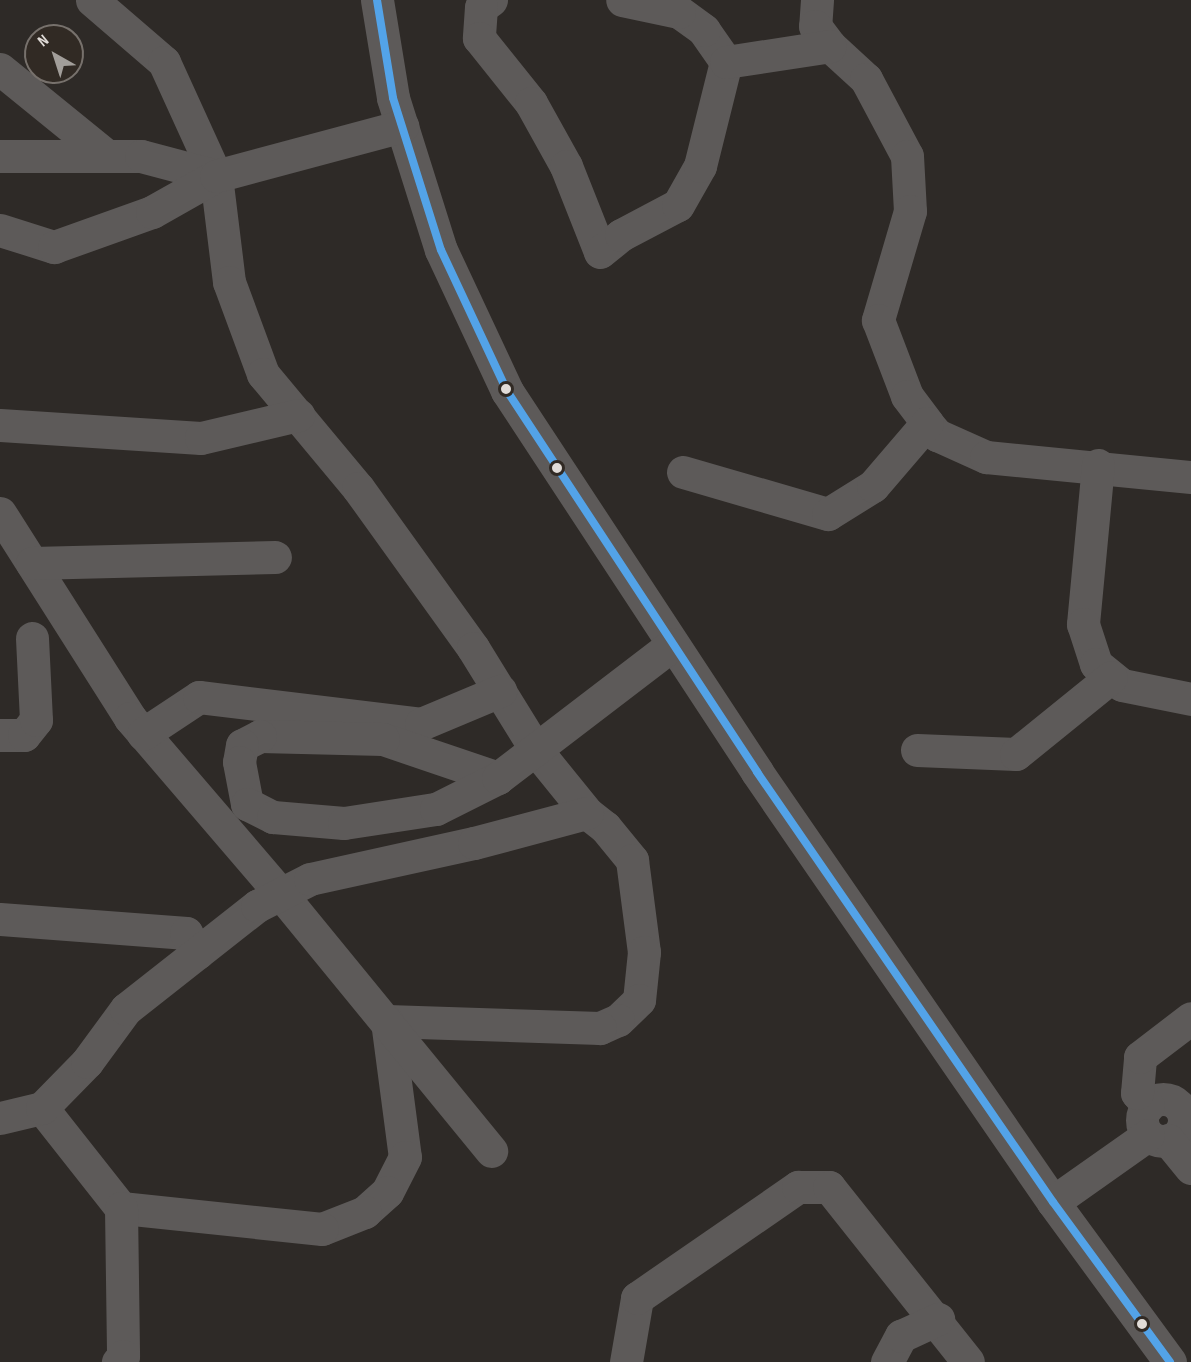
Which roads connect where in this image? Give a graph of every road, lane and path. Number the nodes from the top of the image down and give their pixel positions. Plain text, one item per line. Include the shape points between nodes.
1 (92, 0) edge
2 (377, 0) edge
3 (491, 0) edge
4 (622, 0) edge
5 (818, 0) edge
6 (830, 46) junction
7 (726, 62) junction
8 (0, 69) edge
9 (402, 126) junction
10 (0, 156) edge
11 (107, 156) junction
12 (216, 176) junction
13 (0, 230) edge
14 (297, 415) junction
15 (927, 423) junction
16 (0, 425) edge
17 (1098, 465) junction
18 (683, 472) dead end
19 (1191, 477) edge
20 (0, 513) edge
21 (274, 557) dead end
22 (32, 564) junction
23 (32, 638) dead end
24 (673, 644) junction
25 (1111, 677) junction
26 (500, 691) junction
27 (1191, 699) edge
28 (143, 734) junction
29 (0, 735) edge
30 (536, 750) junction
31 (917, 750) dead end
32 (498, 778) junction
33 (587, 813) junction
34 (281, 894) junction
35 (0, 919) edge
36 (197, 953) junction
37 (1191, 1018) edge
38 (387, 1021) junction
39 (42, 1108) junction
40 (0, 1118) edge
41 (1155, 1127) junction
42 (491, 1151) dead end
43 (1191, 1168) edge
44 (1053, 1202) junction
45 (121, 1208) junction
46 (938, 1319) junction
47 (118, 1362) edge
48 (626, 1362) edge
49 (887, 1362) edge
50 (944, 1362) edge
51 (968, 1362) edge
52 (1170, 1362) edge

1 - 12 street via 164,63
2 - 9 street via 393,99
3 - 7 street via 481,7 479,38 531,103 566,166 600,252 621,235 678,205 700,166
4 - 7 street via 679,12 704,30
5 - 6 street via 815,26
6 - 7 street
6 - 15 street via 866,79 907,156 910,211 878,320 907,396
8 - 11 street
9 - 12 street
9 - 24 street via 441,250 507,391
10 - 11 street
11 - 12 street via 141,156
12 - 13 street via 152,212 54,247
12 - 14 street via 229,282 263,374
14 - 16 street via 201,438
14 - 26 street via 358,488
15 - 17 street via 937,435 986,457
15 - 18 street via 873,486 828,514
17 - 19 street
17 - 25 street via 1083,624 1096,664
20 - 22 street
21 - 22 street
22 - 28 street
23 - 29 street via 36,720 24,735
24 - 30 street
24 - 44 street
25 - 27 street via 1122,685
25 - 31 street via 1016,753
26 - 28 street via 421,724 199,697
26 - 30 street
28 - 34 street
30 - 32 street
30 - 33 street
32 - 32 street via 383,739 260,736 242,745 239,762 247,804 273,817 344,822 436,809
33 - 34 street via 310,879
33 - 38 street via 605,827 632,860 644,952 639,1000 618,1020 600,1028
34 - 36 street via 256,906
34 - 38 street
35 - 36 street via 186,933
36 - 39 street via 126,1009 87,1062
37 - 41 street via 1140,1057 1137,1093
38 - 42 street
38 - 45 street via 405,1157 387,1192 365,1212 322,1229
39 - 40 street
39 - 45 street
41 - 43 street
41 - 44 street
44 - 52 street
45 - 47 street via 123,1356
46 - 48 street via 829,1187 798,1187 637,1298
46 - 49 street via 901,1336
46 - 50 street
46 - 51 street

